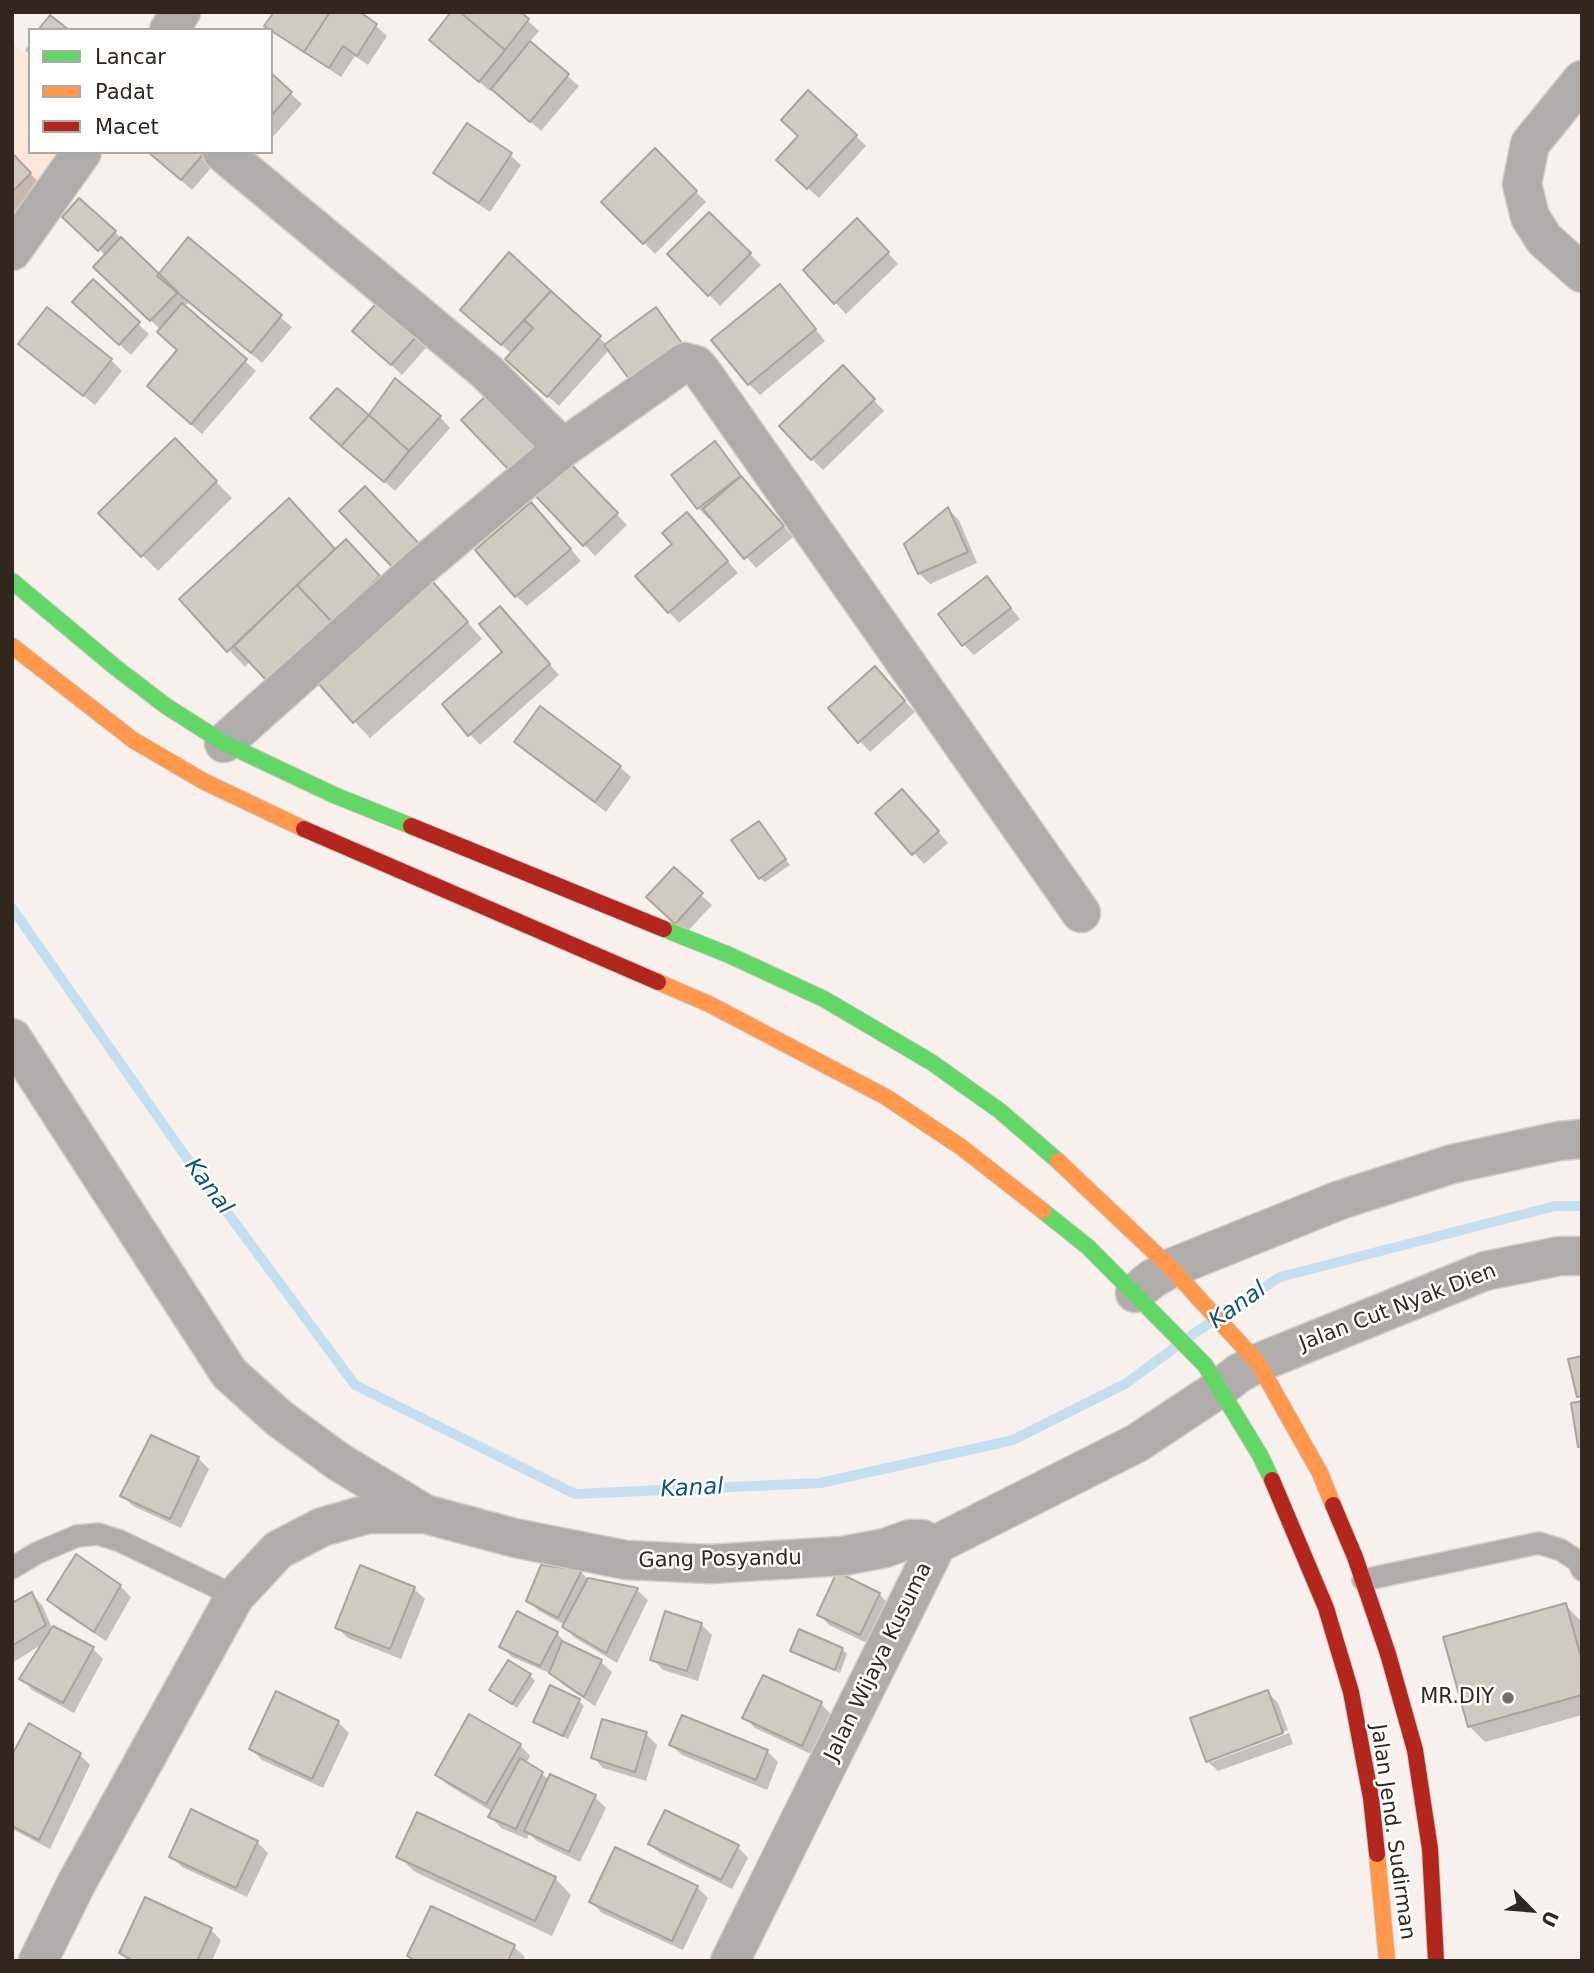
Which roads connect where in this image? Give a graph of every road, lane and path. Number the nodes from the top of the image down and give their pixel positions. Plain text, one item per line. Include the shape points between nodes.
1 (181, 12) edge
2 (170, 28) edge
3 (1582, 80) edge
4 (81, 154) edge
5 (224, 154) edge
6 (12, 251) edge
7 (1582, 273) edge
8 (563, 448) junction
9 (12, 581) edge
10 (12, 646) edge
11 (224, 743) junction
12 (1081, 913) dead end
13 (12, 1038) edge
14 (1582, 1139) edge
15 (1582, 1256) edge
16 (1171, 1268) junction
17 (1135, 1293) junction
18 (1246, 1349) junction
19 (1213, 1376) junction
20 (425, 1514) junction
21 (933, 1546) junction
22 (12, 1568) edge
23 (1582, 1570) edge
24 (1363, 1580) junction
25 (235, 1596) junction
26 (38, 1961) edge
27 (730, 1961) edge
28 (1387, 1961) edge
29 (1436, 1961) edge

1 - 2 street
3 - 7 street via 1530,144 1522,184 1530,217 1544,239
4 - 6 street
5 - 8 street via 487,372
8 - 11 street via 425,563
8 - 12 street via 685,362 696,365
9 - 11 highway, Jalan Jend. Sudirman via 112,672
10 - 17 highway, Jalan Jend. Sudirman via 90,701 133,740 203,781 318,836 709,1004 886,1097 1013,1186 1088,1247
11 - 16 highway, Jalan Jend. Sudirman via 334,795 729,955 824,999 932,1062 1000,1111
13 - 20 street via 229,1373 280,1419 339,1462
14 - 16 street via 1452,1164 1340,1200
15 - 18 street, Jalan Cut Nyak Dien via 1485,1271
16 - 17 street
16 - 18 highway, Jalan Jend. Sudirman
17 - 19 highway, Jalan Jend. Sudirman
18 - 19 street, Jalan Wijaya Kusuma via 1239,1373
18 - 24 highway, Jalan Jend. Sudirman via 1320,1473
19 - 21 street, Jalan Wijaya Kusuma via 1137,1443
19 - 28 highway, Jalan Jend. Sudirman via 1260,1455 1295,1531 1348,1680 1371,1798
20 - 21 street, Gang Posyandu via 626,1560 784,1561 843,1556 910,1539
20 - 25 street via 368,1514 322,1527 278,1550
21 - 27 street, Jalan Wijaya Kusuma
22 - 25 lane via 76,1536 98,1534
23 - 24 lane via 1578,1561 1561,1550 1539,1543
24 - 29 highway, Jalan Jend. Sudirman via 1415,1750 1430,1849
25 - 26 street

